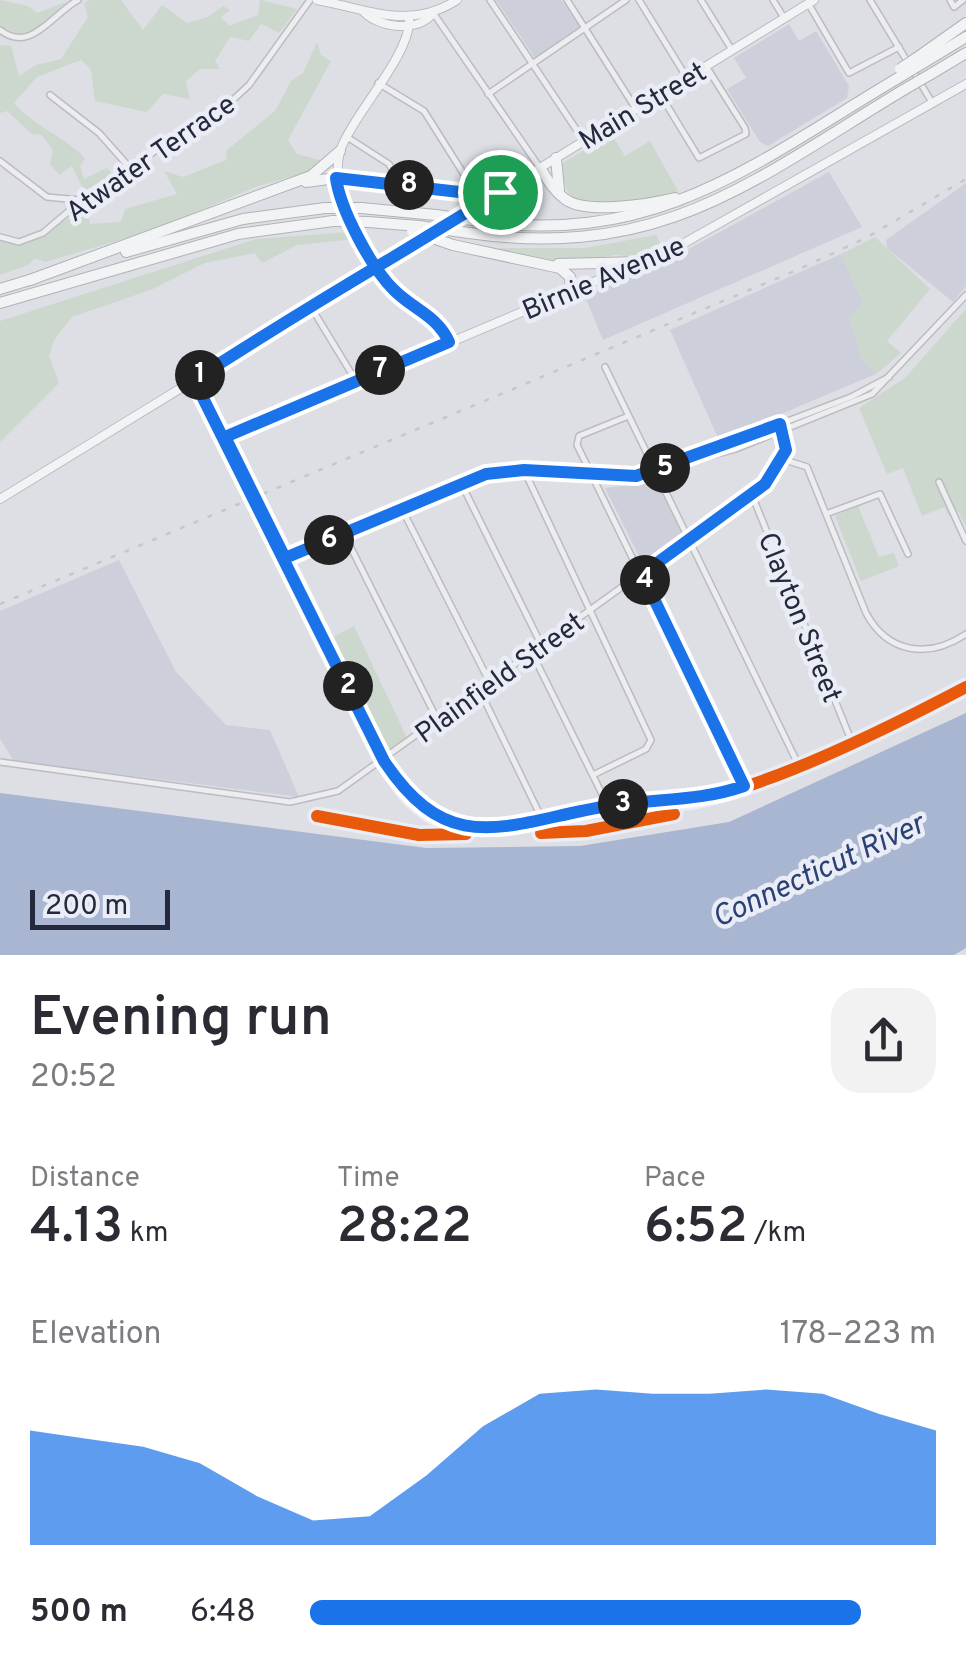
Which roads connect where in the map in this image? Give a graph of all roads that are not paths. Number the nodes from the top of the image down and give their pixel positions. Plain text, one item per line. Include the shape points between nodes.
1 (78, 0) edge
2 (314, 0) edge
3 (457, 0) edge
4 (490, 0) edge
5 (567, 0) edge
6 (626, 0) edge
7 (639, 0) edge
8 (701, 0) edge
9 (773, 0) edge
10 (870, 0) edge
11 (950, 0) edge
12 (964, 0) edge
13 (811, 2) edge
14 (433, 13) junction
15 (784, 18) junction
16 (410, 22) junction
17 (966, 23) edge
18 (586, 28) junction
19 (0, 30) edge
20 (966, 37) edge
21 (899, 47) junction
22 (732, 50) junction
23 (966, 53) edge
24 (919, 61) junction
25 (532, 62) junction
26 (706, 66) junction
27 (687, 78) junction
28 (378, 83) junction
29 (966, 84) edge
30 (488, 94) junction
31 (660, 94) junction
32 (50, 95) dead end
33 (933, 104) junction
34 (636, 109) junction
35 (346, 136) junction
36 (584, 141) junction
37 (340, 150) junction
38 (556, 158) junction
39 (0, 161) edge
40 (130, 168) junction
41 (540, 168) junction
42 (336, 178) junction
43 (286, 184) junction
44 (399, 184) junction
45 (710, 189) junction
46 (464, 192) junction
47 (500, 192) junction
48 (562, 196) junction
49 (82, 200) junction
50 (415, 229) junction
51 (0, 237) edge
52 (527, 262) junction
53 (642, 262) junction
54 (377, 267) junction
55 (30, 280) junction
56 (0, 289) edge
57 (571, 292) junction
58 (966, 295) edge
59 (0, 304) edge
60 (310, 307) junction
61 (449, 342) junction
62 (605, 367) dead end
63 (194, 380) junction
64 (356, 381) junction
65 (627, 417) junction
66 (778, 428) junction
67 (225, 437) junction
68 (782, 459) junction
69 (524, 470) junction
70 (656, 472) junction
71 (592, 476) junction
72 (939, 482) dead end
73 (461, 483) junction
74 (752, 494) junction
75 (0, 499) edge
76 (402, 509) junction
77 (826, 514) junction
78 (344, 534) junction
79 (690, 538) junction
80 (966, 541) edge
81 (908, 554) dead end
82 (285, 558) junction
83 (642, 574) junction
84 (592, 610) junction
85 (966, 634) edge
86 (542, 646) junction
87 (532, 653) junction
88 (490, 684) junction
89 (966, 687) edge
90 (480, 691) junction
91 (438, 721) junction
92 (851, 740) junction
93 (384, 761) junction
94 (0, 762) edge
95 (798, 765) junction
96 (593, 775) junction
97 (744, 786) junction
98 (608, 806) junction
99 (543, 821) junction

1 - 19 street via 28,38
2 - 16 main road
2 - 40 street, Atwater Terrace via 244,90
3 - 14 main road
4 - 25 street
5 - 18 street
6 - 18 street
7 - 27 street
8 - 22 street
9 - 15 street
10 - 21 street
11 - 12 street via 954,7
13 - 15 main road, Main Street
13 - 21 street via 850,73
14 - 16 main road
14 - 30 street
15 - 22 main road, Main Street
16 - 28 main road
17 - 24 highway
18 - 25 street
18 - 34 street
20 - 24 highway
21 - 33 street
22 - 26 main road, Main Street
23 - 50 highway, bridge via 731,193 660,224 567,240
24 - 45 highway, bridge
25 - 30 street
25 - 36 street
26 - 27 main road, Main Street
26 - 31 street via 746,134 699,158
27 - 31 main road, Main Street
28 - 35 main road
28 - 46 street via 424,111 465,176
29 - 33 main road, Birnie Avenue
30 - 41 street
31 - 34 main road, Main Street
32 - 40 street
33 - 53 main road, Birnie Avenue
34 - 36 main road, Main Street
35 - 37 main road
35 - 44 street via 389,164
36 - 38 main road, Main Street
37 - 42 main road
37 - 43 highway via 320,170
38 - 41 main road, Main Street
38 - 48 highway
39 - 49 street via 47,197
40 - 49 street, Atwater Terrace
41 - 47 main road, Main Street
41 - 48 highway
42 - 43 highway
42 - 44 main road
42 - 54 main road via 344,208
43 - 55 highway
44 - 46 main road
45 - 48 highway via 637,205 583,206
45 - 55 highway, bridge via 598,224 325,208 226,223
46 - 47 main road
47 - 54 main road, Main Street
49 - 51 street, Atwater Terrace via 43,233 8,242
50 - 52 highway, bridge
50 - 59 highway, bridge via 333,221 238,234
52 - 53 highway
52 - 57 highway via 562,269
53 - 57 main road, Birnie Avenue
54 - 60 main road, Main Street
54 - 61 main road via 392,289 437,322
55 - 56 highway
57 - 61 main road, Birnie Avenue
58 - 66 street via 872,394
60 - 63 main road, Main Street
60 - 64 street
61 - 64 main road, Birnie Avenue
62 - 65 street
63 - 67 main road
63 - 75 main road, Main Street
64 - 67 main road, Birnie Avenue
65 - 70 street
65 - 71 street via 576,438
66 - 68 street
66 - 70 street
67 - 82 street
68 - 74 street, Plainfield Street
68 - 77 street via 805,465
69 - 71 street
69 - 73 street
69 - 84 street
70 - 71 street
70 - 79 street
71 - 83 street
72 - 80 street
73 - 76 street
73 - 86 street
74 - 79 street, Plainfield Street
74 - 92 street, Clayton Street
76 - 78 street
76 - 88 street
77 - 81 street via 880,494
77 - 85 street via 881,634 923,651
78 - 82 street
78 - 91 street
79 - 83 street, Plainfield Street
79 - 95 street
82 - 93 street
83 - 84 street, Plainfield Street
83 - 97 street
84 - 86 street, Plainfield Street
84 - 96 street via 652,741
86 - 87 street, Plainfield Street
87 - 88 street, Plainfield Street
87 - 96 street
88 - 90 street, Plainfield Street
89 - 92 street
90 - 91 street, Plainfield Street
90 - 99 street
91 - 93 street, Plainfield Street
92 - 95 street
93 - 94 street, Plainfield Street via 338,792 290,802
93 - 99 street via 421,809 446,822
95 - 97 street
96 - 98 street
97 - 98 street via 693,800
98 - 99 street

